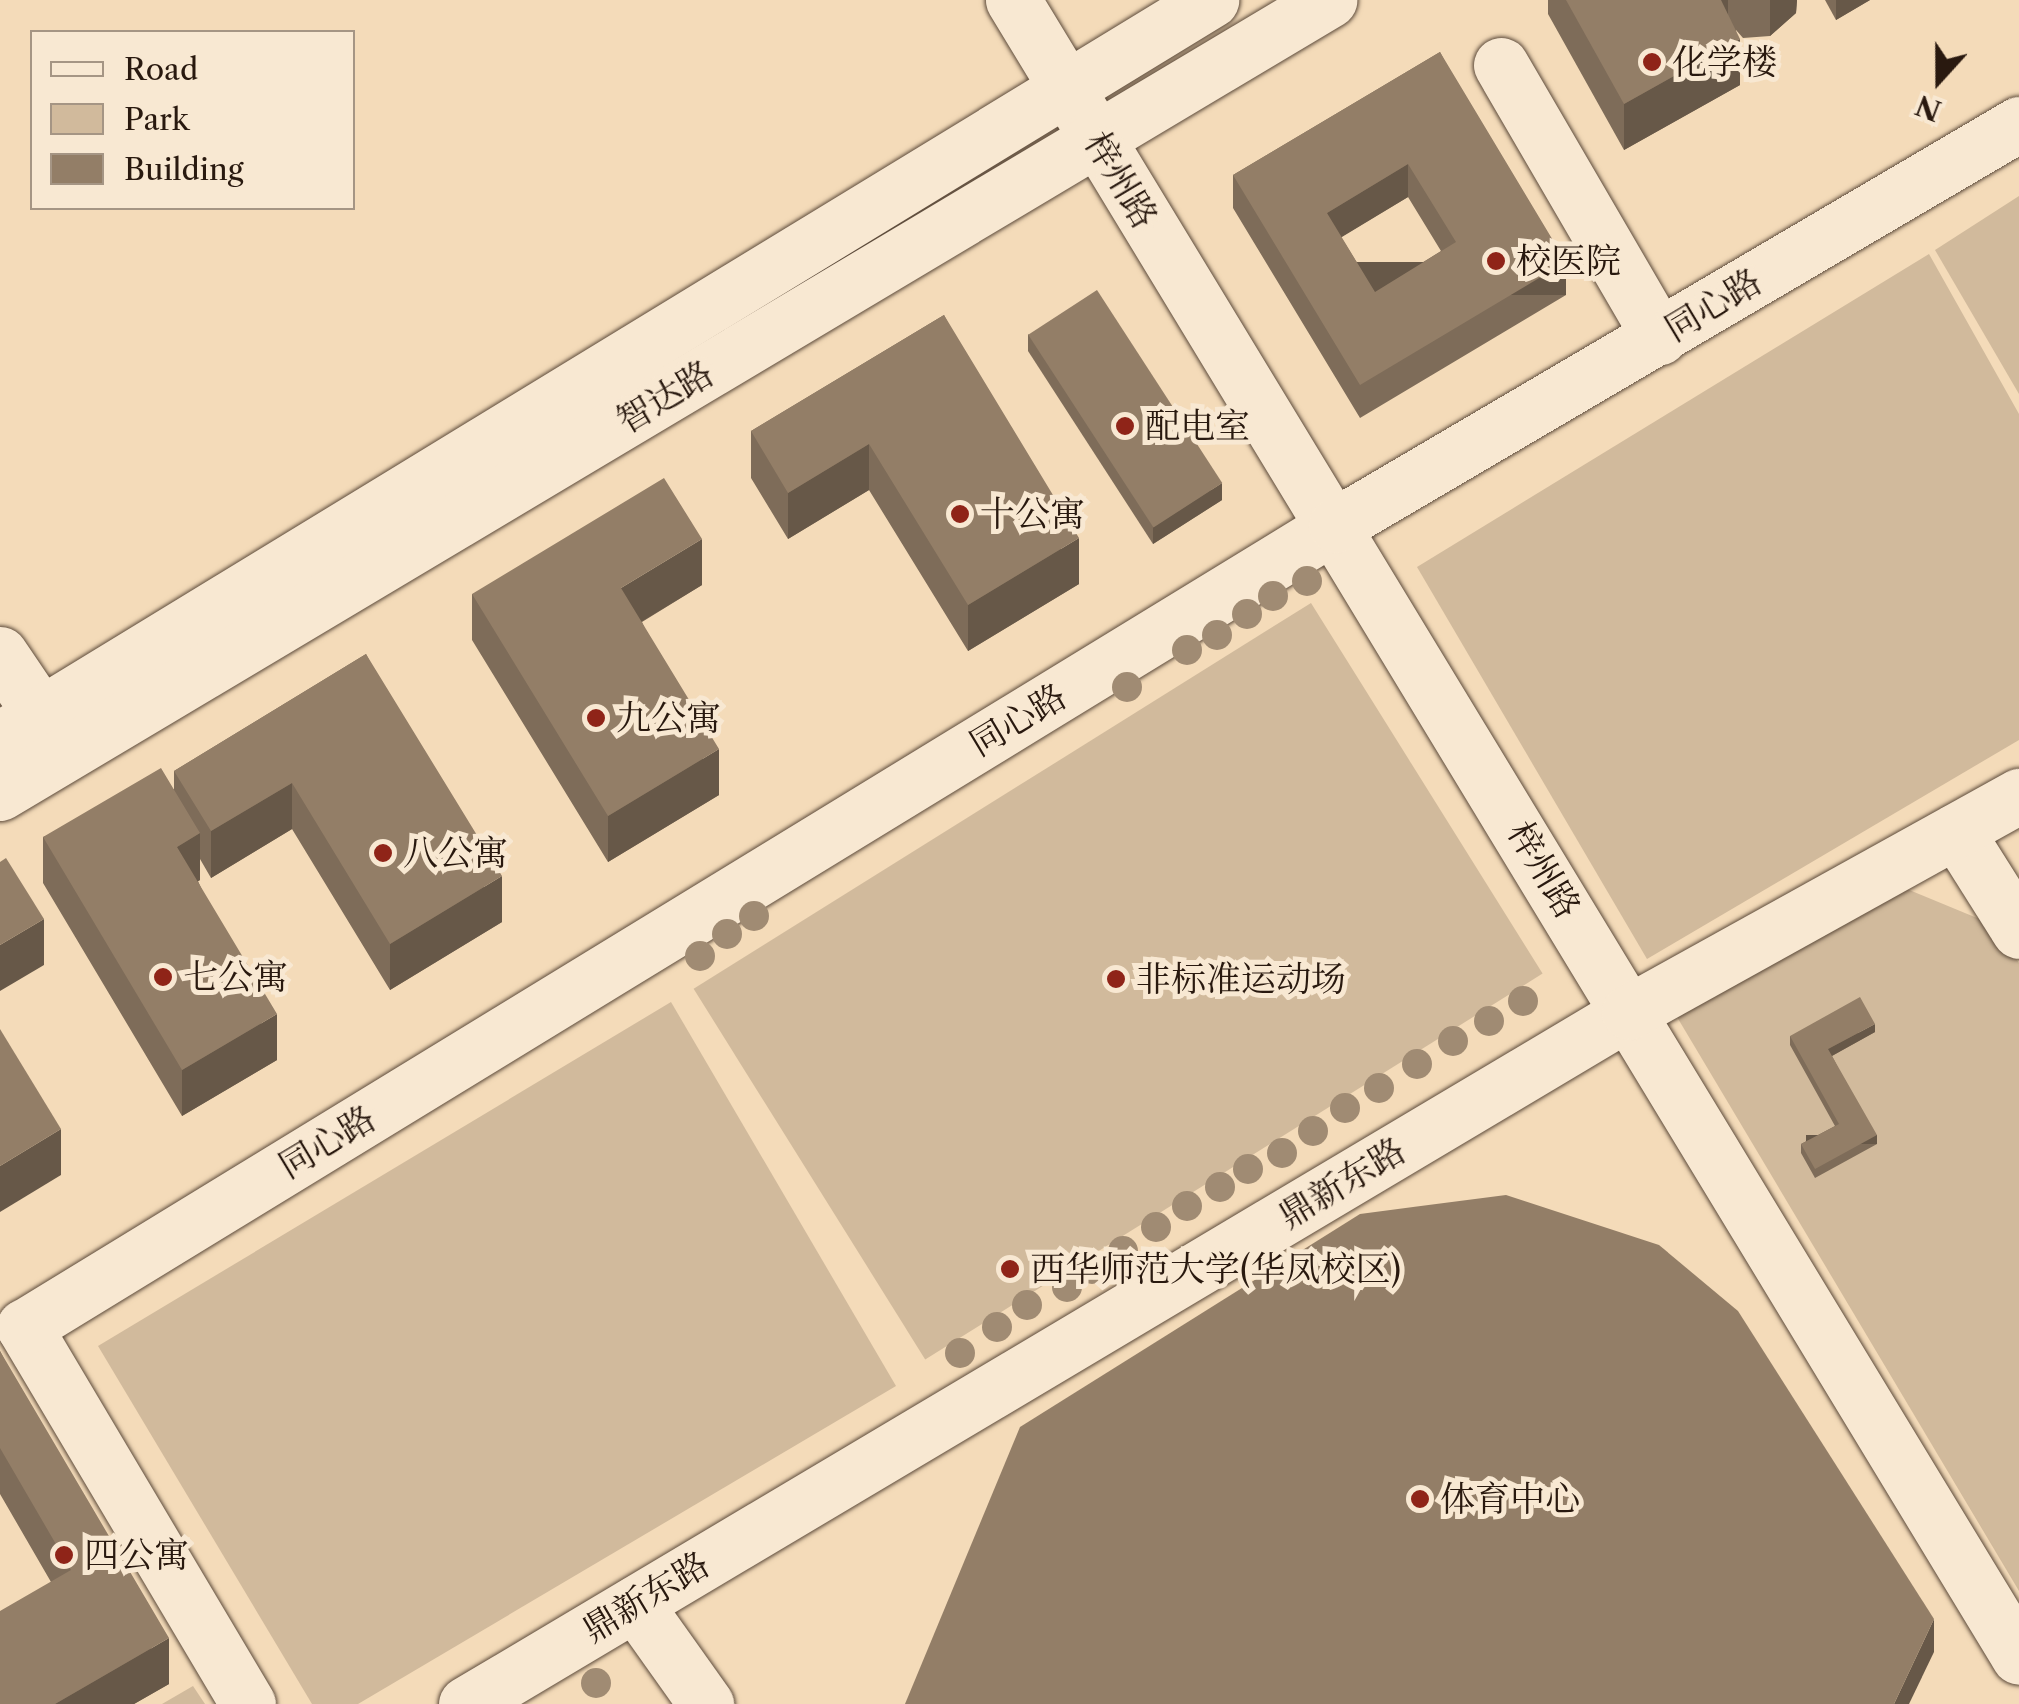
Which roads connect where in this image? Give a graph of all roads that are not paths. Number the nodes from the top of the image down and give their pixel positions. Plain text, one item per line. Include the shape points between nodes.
1 (1014, 0) edge
2 (1211, 0) edge
3 (1330, 0) edge
4 (1501, 65) dead end
5 (1066, 86) junction
6 (2019, 124) edge
7 (1095, 139) junction
8 (1660, 337) junction
9 (1336, 526) junction
10 (0, 654) edge
11 (37, 736) edge
12 (0, 793) edge
13 (2019, 796) edge
14 (1956, 831) junction
15 (2019, 931) edge
16 (1630, 1012) junction
17 (634, 1604) junction
18 (2019, 1657) edge
19 (248, 1704) edge
20 (466, 1704) edge
21 (706, 1704) edge

1 - 5 street, 梓州路
2 - 5 street, 智达路
3 - 7 street, 智达路
4 - 8 street
5 - 7 street, 梓州路
5 - 11 street, 智达路
6 - 8 street, 同心路
7 - 9 street, 梓州路
7 - 11 street, 智达路
8 - 9 street, 同心路
9 - 16 street, 梓州路
9 - 19 street, 同心路 via 24,1327
10 - 11 street
11 - 12 street, 智达路
13 - 14 street, 鼎新东路
14 - 15 street
14 - 16 street, 鼎新东路
16 - 17 street, 鼎新东路
16 - 18 street, 梓州路
17 - 20 street, 鼎新东路
17 - 21 street

